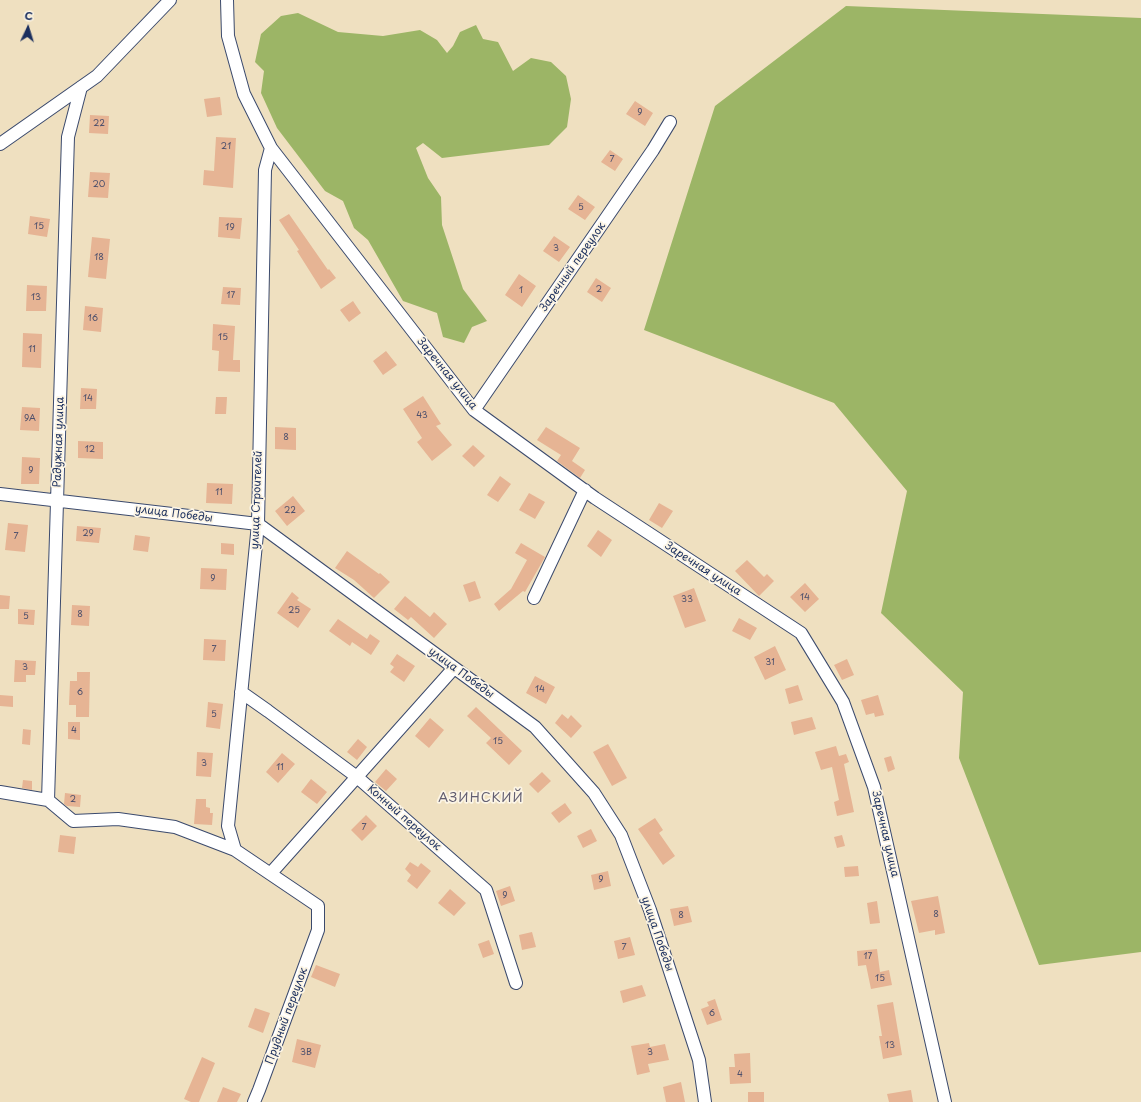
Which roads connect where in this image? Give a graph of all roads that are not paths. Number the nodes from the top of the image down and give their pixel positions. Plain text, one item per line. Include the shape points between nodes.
1 (170, 0) edge
2 (227, 0) edge
3 (81, 87) junction
4 (670, 122) dead end
5 (0, 144) edge
6 (271, 148) junction
7 (474, 410) junction
8 (585, 490) junction
9 (0, 494) edge
10 (58, 500) junction
11 (258, 524) junction
12 (534, 598) dead end
13 (454, 668) junction
14 (241, 692) junction
15 (357, 777) junction
16 (0, 792) edge
17 (48, 800) junction
18 (235, 850) junction
19 (271, 873) junction
20 (516, 984) dead end
21 (254, 1102) edge
22 (704, 1102) edge
23 (945, 1102) edge

1 - 3 street via 97,76
2 - 6 street, Заречная улица via 228,36 244,94
3 - 5 street
3 - 10 street, Радужная улица via 68,137
4 - 7 street, Заречный переулок
6 - 7 street, Заречная улица
6 - 11 street, улица Строителей via 265,170
7 - 8 street, Заречная улица
8 - 12 street
8 - 23 street, Заречная улица via 801,633 843,702 874,787
9 - 10 street, улица Победы
10 - 11 street, улица Победы
10 - 17 street, Радужная улица
11 - 13 street, улица Победы
11 - 14 street, улица Строителей
13 - 15 street
13 - 22 street, улица Победы via 535,727 594,793 621,834 650,910 699,1060
14 - 15 street, Конный переулок
14 - 18 street, улица Строителей via 228,826
15 - 19 street
15 - 20 street, Конный переулок via 486,890
16 - 17 street
17 - 18 street via 73,821 118,819 175,827
18 - 19 street
19 - 21 street, Прудный переулок via 318,906 318,930

